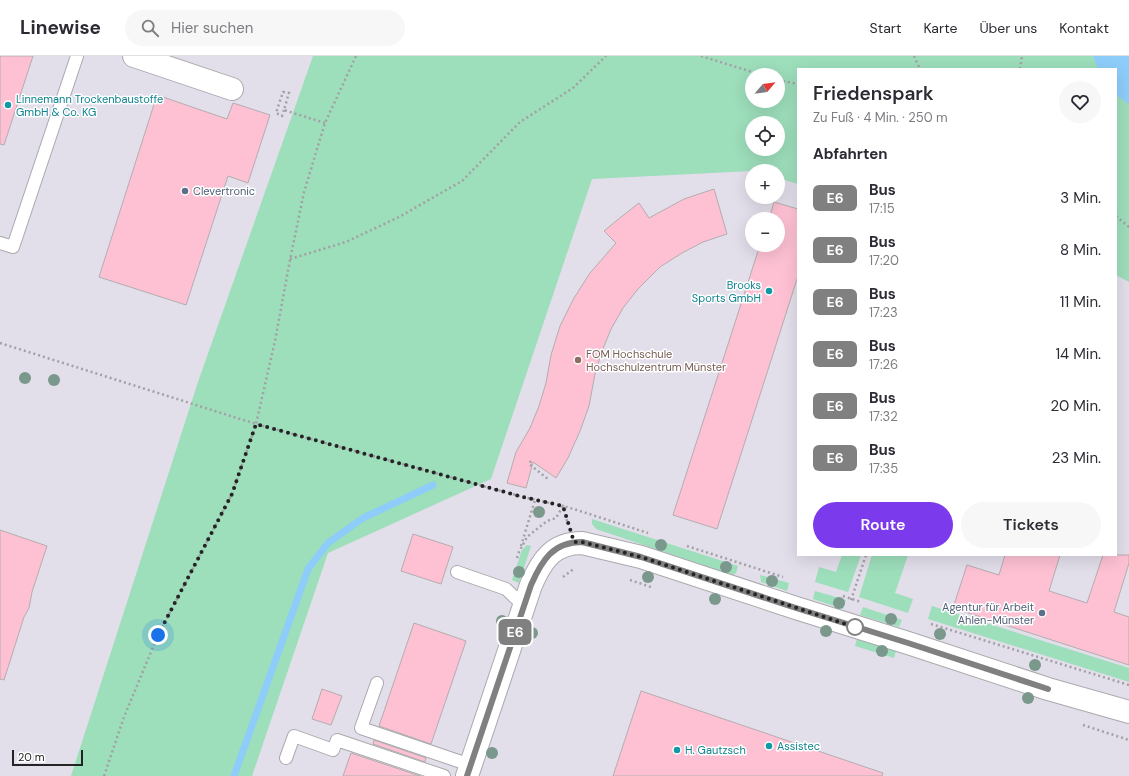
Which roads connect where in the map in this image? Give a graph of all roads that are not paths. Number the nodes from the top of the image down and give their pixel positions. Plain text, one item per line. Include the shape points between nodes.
1 (77, 56) edge
2 (134, 56) edge
3 (232, 89) dead end
4 (0, 243) edge
5 (457, 572) dead end
6 (524, 606) junction
7 (376, 683) dead end
8 (1129, 712) edge
9 (286, 758) dead end
10 (469, 771) edge
11 (444, 776) edge

1 - 4 lane via 13,247
2 - 3 street
5 - 6 lane via 506,589
6 - 8 street via 542,562 563,545 582,542 641,557 1048,689
6 - 10 street
7 - 10 lane via 362,728
9 - 11 lane via 294,736 333,750 337,740

